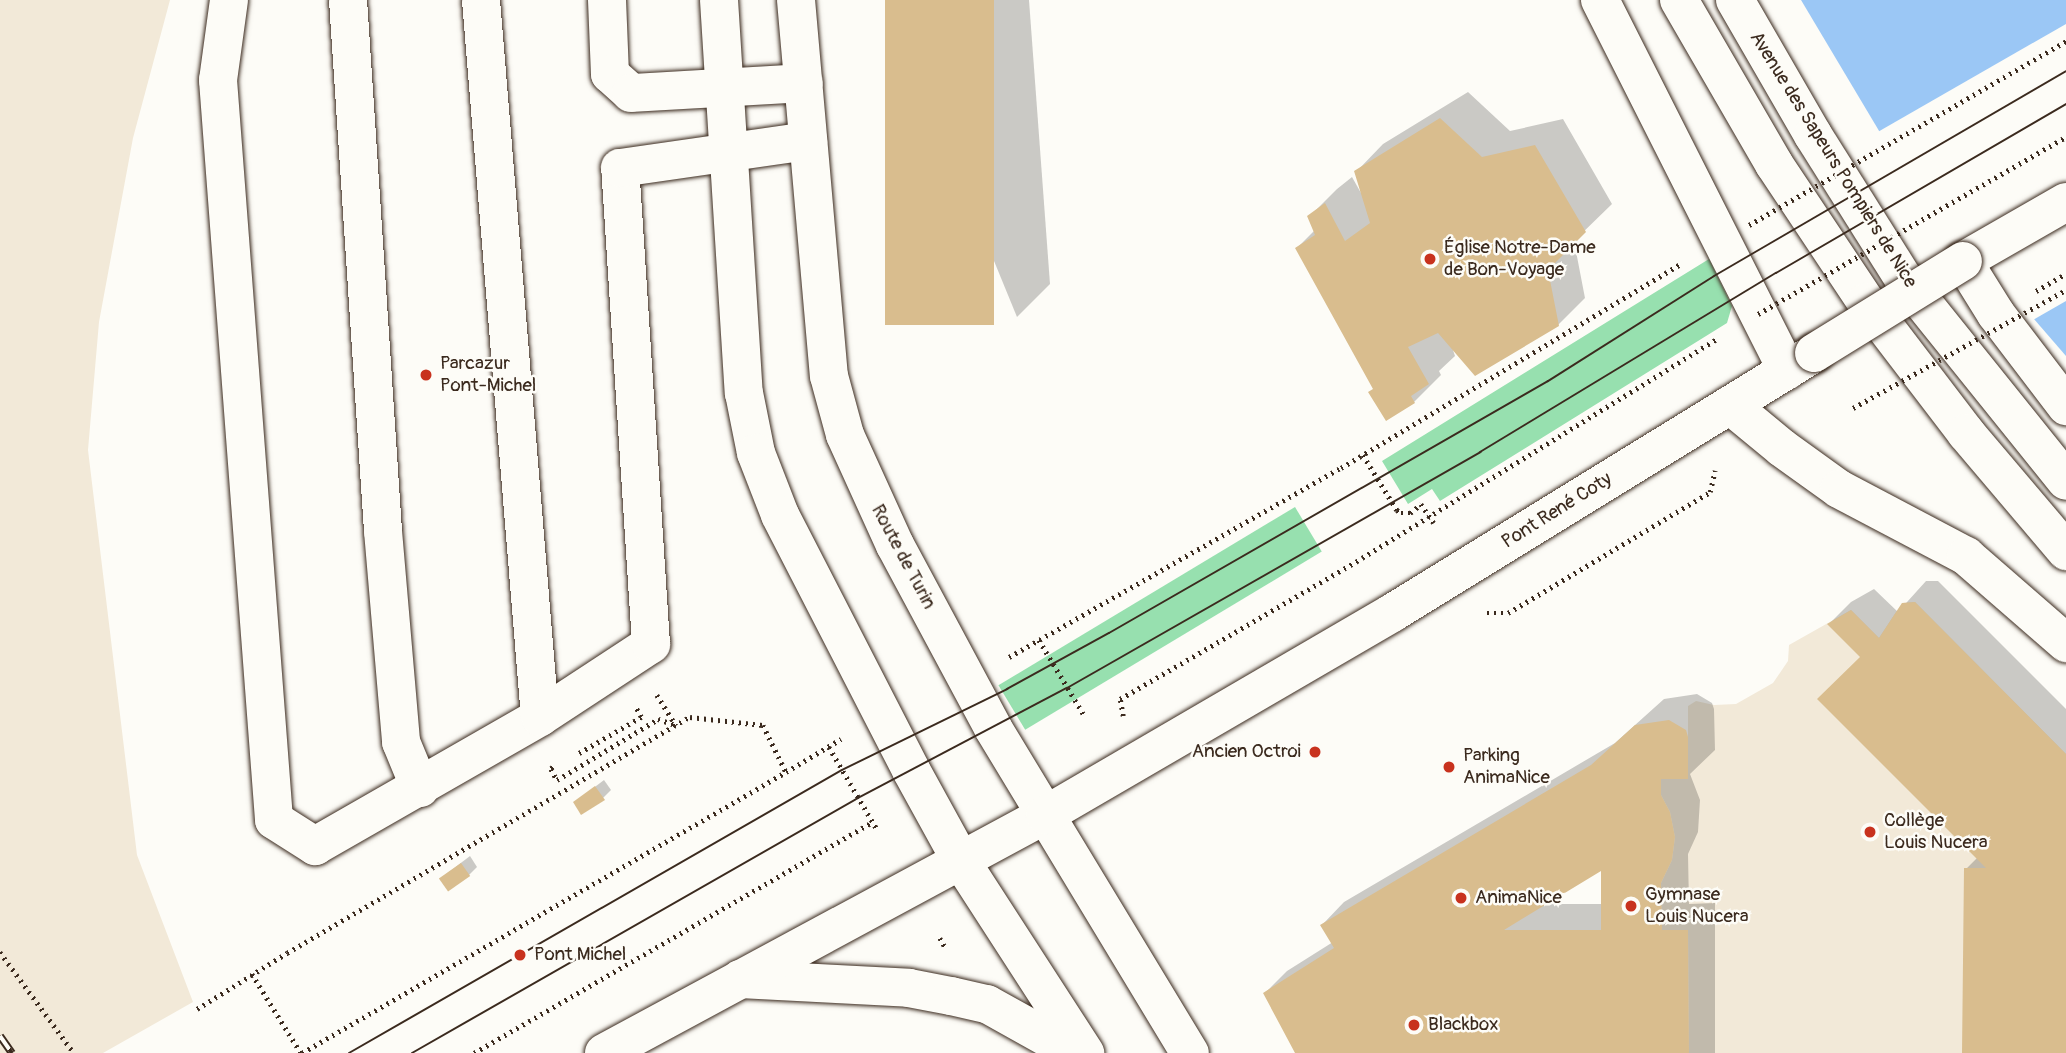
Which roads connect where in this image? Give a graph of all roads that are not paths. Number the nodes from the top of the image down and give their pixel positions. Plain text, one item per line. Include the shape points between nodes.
1 (229, 0) edge
2 (348, 0) edge
3 (481, 0) edge
4 (607, 0) edge
5 (719, 0) edge
6 (796, 0) edge
7 (1600, 0) edge
8 (1679, 0) edge
9 (1735, 0) edge
10 (804, 83) junction
11 (724, 87) junction
12 (808, 141) junction
13 (728, 151) junction
14 (2066, 202) edge
15 (1963, 261) junction
16 (1801, 361) junction
17 (1730, 405) junction
18 (2066, 405) edge
19 (2066, 481) edge
20 (2066, 551) edge
21 (2066, 643) edge
22 (540, 717) junction
23 (420, 788) junction
24 (1045, 815) junction
25 (961, 861) junction
26 (738, 979) junction
27 (604, 1053) edge
28 (1075, 1053) edge
29 (1085, 1053) edge
30 (1190, 1053) edge

1 - 23 main road via 218,80 274,820 315,846
2 - 23 main road via 401,742
3 - 22 main road
4 - 11 main road via 610,74 631,93
5 - 11 main road
6 - 10 main road, Route de Turin
7 - 16 main road via 1734,233 1752,318
8 - 20 main road via 1774,164 1866,302 1966,433
9 - 19 main road, Avenue des Sapeurs Pompiers de Nice via 1812,135 1903,278
10 - 11 main road
10 - 12 main road, Route de Turin
11 - 13 main road
12 - 13 main road
12 - 24 main road, Route de Turin via 829,376 845,435 895,544
13 - 22 main road via 620,168 651,644
13 - 25 main road via 744,394 756,453 780,515 824,604
14 - 15 main road, Pont René Coty
15 - 16 main road, Pont René Coty, bridge
15 - 18 main road via 2004,325
16 - 17 main road, Pont René Coty
17 - 21 main road via 1839,489 1966,556
17 - 24 main road, Pont René Coty via 1391,613
22 - 23 main road
24 - 25 main road, Pont René Coty
24 - 30 main road, Route de Turin
25 - 26 main road, Pont René Coty
25 - 29 main road
26 - 27 main road, Pont René Coty
26 - 28 main road via 909,988 951,996 987,1004

